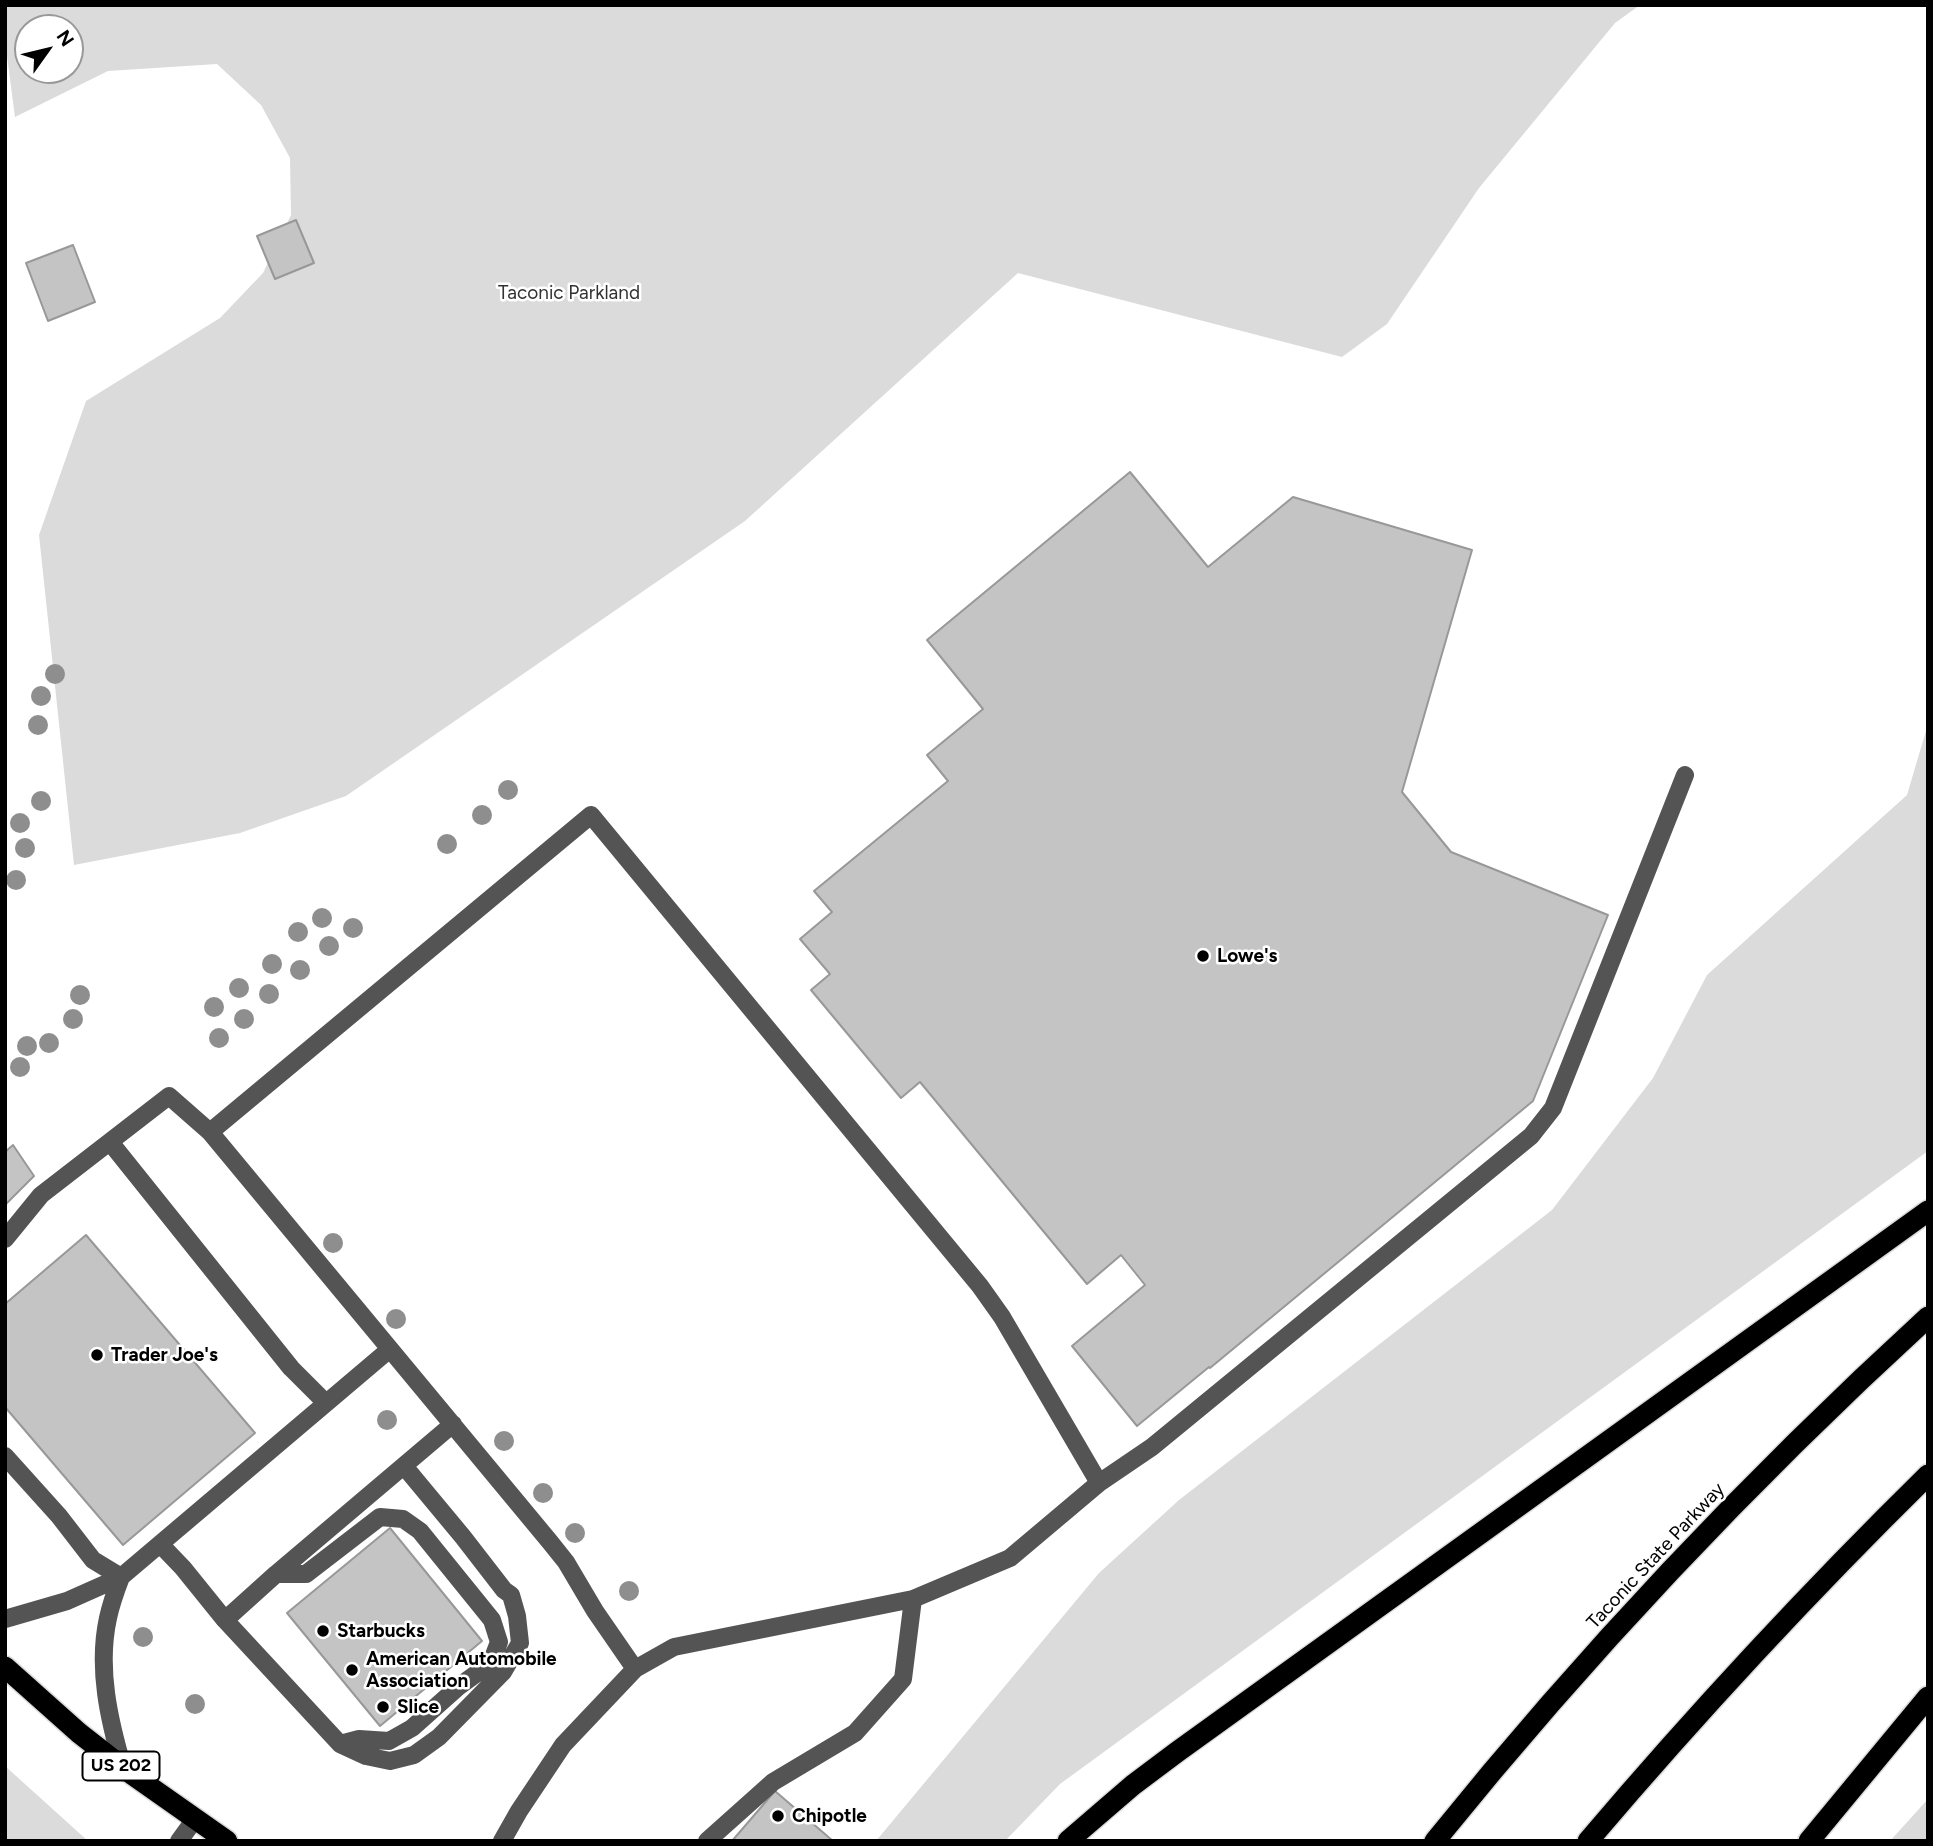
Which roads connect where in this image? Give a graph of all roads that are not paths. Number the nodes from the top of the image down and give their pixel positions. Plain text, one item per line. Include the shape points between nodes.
1 (1685, 775) dead end
2 (210, 1132) junction
3 (110, 1142) junction
4 (1928, 1211) edge
5 (5, 1239) edge
6 (1928, 1317) edge
7 (390, 1349) junction
8 (326, 1403) junction
9 (453, 1424) junction
10 (5, 1456) edge
11 (404, 1466) junction
12 (1928, 1475) edge
13 (1099, 1483) junction
14 (160, 1544) junction
15 (276, 1574) junction
16 (121, 1577) junction
17 (913, 1599) junction
18 (5, 1619) edge
19 (225, 1620) junction
20 (5, 1667) edge
21 (635, 1669) junction
22 (1928, 1697) edge
23 (340, 1744) junction
24 (123, 1768) junction
25 (195, 1819) junction
26 (179, 1841) edge
27 (227, 1841) edge
28 (502, 1841) edge
29 (707, 1841) edge
30 (1068, 1841) edge
31 (1435, 1841) edge
32 (1588, 1841) edge
33 (1808, 1841) edge

1 - 13 lane via 1552,1108 1539,1128 1152,1447
2 - 3 lane via 169,1096
2 - 7 lane
2 - 13 lane via 591,814 980,1286
3 - 5 lane via 41,1195
3 - 8 lane via 291,1368
4 - 30 highway via 1177,1752
6 - 31 highway, Taconic State Parkway via 1847,1391 1715,1525 1554,1701
7 - 8 lane
7 - 9 lane
8 - 14 lane
9 - 11 lane
9 - 21 lane via 566,1562
10 - 16 lane via 93,1560
11 - 15 lane
11 - 23 lane via 511,1595 520,1643 503,1672 439,1737 414,1755 390,1761
12 - 32 highway via 1810,1594
13 - 17 lane via 1010,1558
14 - 16 lane
14 - 19 lane
15 - 19 lane
15 - 23 lane via 306,1574 380,1517 403,1519 420,1531 492,1620 499,1642 491,1662 412,1728 389,1741
16 - 18 lane via 67,1601
16 - 24 lane via 108,1618 105,1677
17 - 21 lane via 674,1647
17 - 29 lane via 903,1679 855,1733 773,1782
19 - 23 lane
20 - 24 highway, US 202
21 - 28 lane via 563,1745
22 - 33 highway
24 - 25 highway, US 202
25 - 26 lane
25 - 27 highway, US 202

